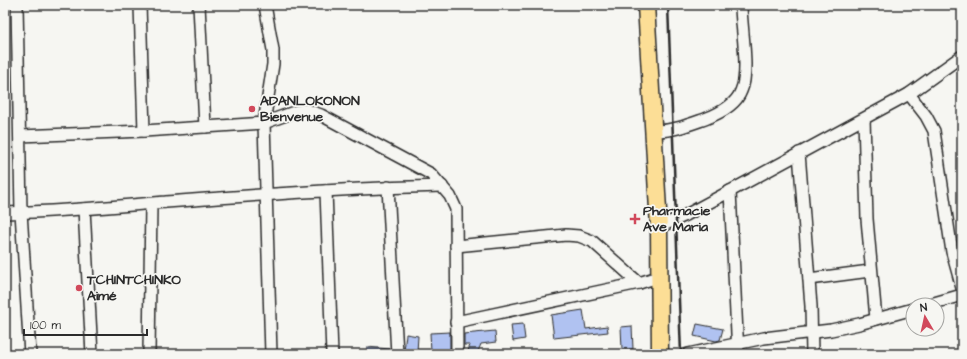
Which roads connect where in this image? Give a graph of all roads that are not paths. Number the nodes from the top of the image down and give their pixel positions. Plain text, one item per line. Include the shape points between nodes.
1 (17, 5) edge
2 (140, 5) edge
3 (199, 5) edge
4 (265, 5) edge
5 (646, 5) edge
6 (741, 5) edge
7 (962, 56) edge
8 (909, 94) junction
9 (864, 118) junction
10 (264, 123) junction
11 (205, 127) junction
12 (144, 131) junction
13 (655, 131) junction
14 (20, 136) junction
15 (799, 153) junction
16 (442, 186) junction
17 (388, 187) junction
18 (326, 191) junction
19 (730, 191) junction
20 (265, 195) junction
21 (151, 204) junction
22 (84, 209) junction
23 (21, 212) junction
24 (5, 213) edge
25 (659, 228) junction
26 (456, 246) junction
27 (870, 271) junction
28 (661, 276) junction
29 (809, 279) junction
30 (639, 283) junction
31 (962, 288) edge
32 (962, 295) edge
33 (945, 300) edge
34 (905, 311) edge
35 (876, 319) junction
36 (456, 322) junction
37 (812, 332) junction
38 (738, 350) edge
39 (30, 354) edge
40 (92, 354) edge
41 (149, 354) edge
42 (271, 354) edge
43 (332, 354) edge
44 (397, 354) edge
45 (457, 354) edge
46 (660, 354) edge
47 (688, 354) edge
48 (812, 354) edge

1 - 14 street
2 - 12 street
3 - 11 street
4 - 10 street via 273,57
5 - 13 highway
6 - 13 street via 744,79 735,101 712,116 682,128
7 - 8 street
8 - 9 street
8 - 31 street via 934,131 952,252
9 - 15 street
9 - 27 street
10 - 11 street
10 - 16 street via 307,110 431,174
10 - 20 street
11 - 12 street
12 - 14 street
13 - 25 highway
14 - 23 street
15 - 19 street
15 - 29 street
16 - 17 street
16 - 26 street via 456,209
17 - 18 street
17 - 44 street
18 - 20 street
18 - 43 street
19 - 25 street
19 - 38 street
20 - 21 street
20 - 42 street
21 - 22 street
21 - 41 street
22 - 23 street
22 - 40 street
23 - 24 street
23 - 39 street
25 - 28 highway
26 - 30 street via 566,235 579,236 592,241
26 - 36 street
27 - 29 street
27 - 35 street
28 - 30 street
28 - 46 highway
29 - 37 street
30 - 36 street
32 - 33 street
34 - 35 street
35 - 37 street
36 - 45 street
37 - 38 street via 764,338
37 - 48 street
38 - 47 street

